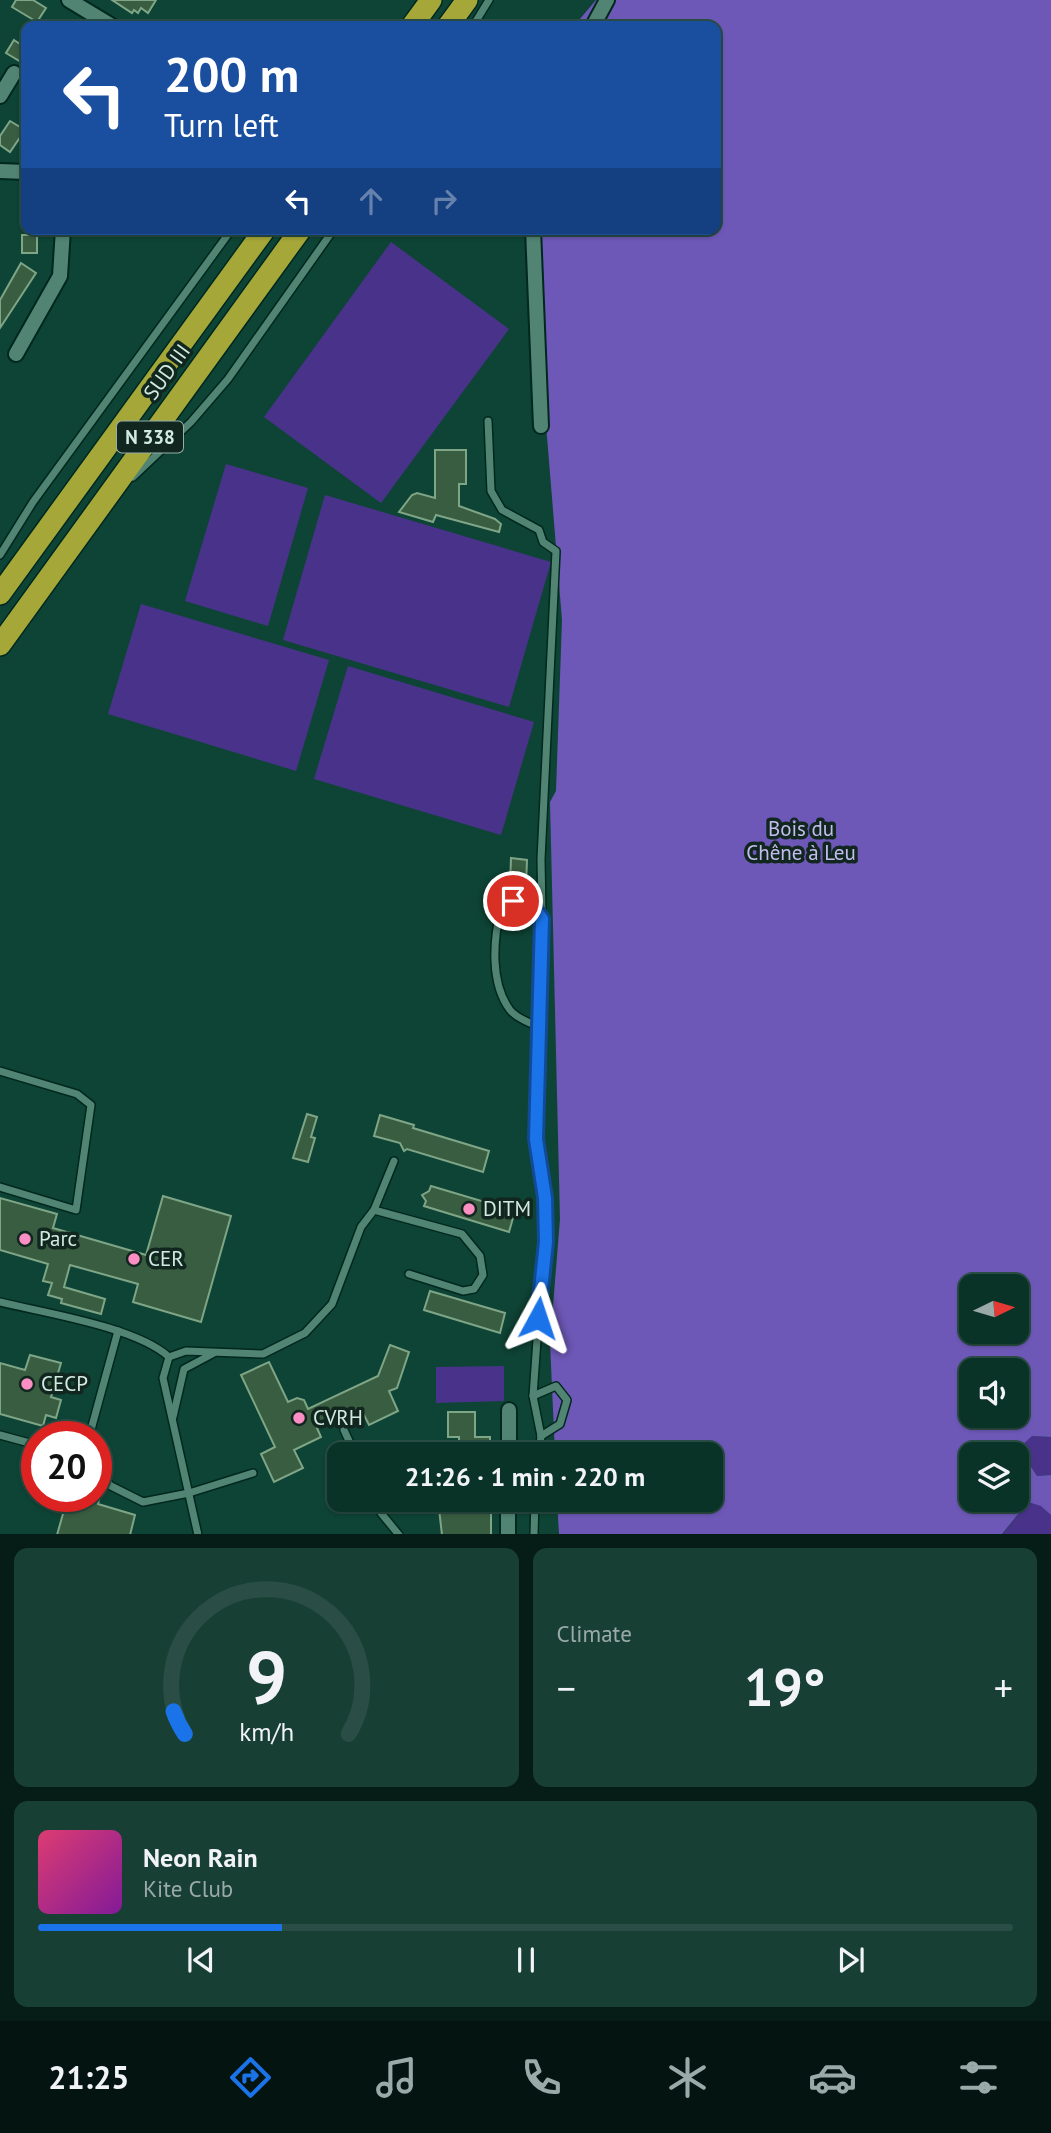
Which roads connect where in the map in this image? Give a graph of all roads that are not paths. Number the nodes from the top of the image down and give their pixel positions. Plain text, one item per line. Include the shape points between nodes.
1 (69, 0) edge
2 (431, 0) edge
3 (467, 0) edge
4 (489, 0) edge
5 (607, 0) edge
6 (104, 21) edge
7 (416, 21) edge
8 (451, 21) edge
9 (476, 21) edge
10 (596, 21) edge
11 (14, 73) dead end
12 (0, 96) edge
13 (0, 171) edge
14 (21, 172) edge
15 (62, 235) edge
16 (228, 235) edge
17 (261, 235) edge
18 (297, 235) edge
19 (330, 235) edge
20 (533, 235) edge
21 (16, 354) dead end
22 (488, 421) dead end
23 (541, 426) dead end
24 (97, 511) junction
25 (0, 555) edge
26 (0, 594) edge
27 (0, 645) edge
28 (542, 919) junction
29 (538, 1027) junction
30 (0, 1070) edge
31 (394, 1161) dead end
32 (0, 1187) edge
33 (374, 1210) junction
34 (409, 1273) dead end
35 (0, 1302) edge
36 (118, 1331) junction
37 (215, 1353) junction
38 (169, 1357) junction
39 (533, 1396) junction
40 (509, 1410) dead end
41 (93, 1421) edge
42 (172, 1421) junction
43 (344, 1430) dead end
44 (0, 1435) edge
45 (541, 1436) junction
46 (21, 1441) edge
47 (350, 1442) edge
48 (509, 1442) edge
49 (540, 1442) edge
50 (253, 1473) dead end
51 (112, 1486) edge
52 (189, 1493) junction
53 (381, 1512) edge
54 (508, 1512) edge
55 (535, 1512) edge
56 (198, 1534) edge
57 (399, 1534) edge
58 (508, 1534) edge
59 (534, 1534) edge

1 - 6 street
2 - 7 highway
3 - 8 highway
4 - 9 lane
5 - 10 street
11 - 12 street
13 - 14 street
15 - 21 street via 60,276
16 - 25 lane via 33,502
17 - 26 highway, SUD III / N 338
18 - 24 highway, SUD III / N 338
19 - 24 lane via 228,379 191,422
20 - 23 street
22 - 28 lane via 491,491 502,510 539,530 543,542 556,551
24 - 27 highway, SUD III / N 338
28 - 29 lane
28 - 29 lane via 530,902 513,901 501,909 496,928 495,958 502,995 512,1013
29 - 39 lane via 536,1139 546,1242
30 - 32 lane via 77,1094 91,1105 76,1210
31 - 33 lane
33 - 34 lane via 462,1234 480,1256 483,1275 474,1289 463,1291
33 - 37 lane via 360,1227 332,1304 305,1333 263,1354
35 - 36 lane
36 - 38 lane via 158,1347
36 - 41 lane
37 - 38 lane via 186,1351
37 - 42 lane via 184,1369
38 - 42 lane via 163,1378
39 - 45 lane
39 - 45 lane via 556,1386 568,1400 560,1424
40 - 48 street
42 - 52 lane
43 - 47 lane
44 - 46 lane
45 - 49 lane
50 - 52 lane
51 - 52 lane via 143,1502
52 - 56 lane
53 - 57 lane
54 - 58 street
55 - 59 lane

